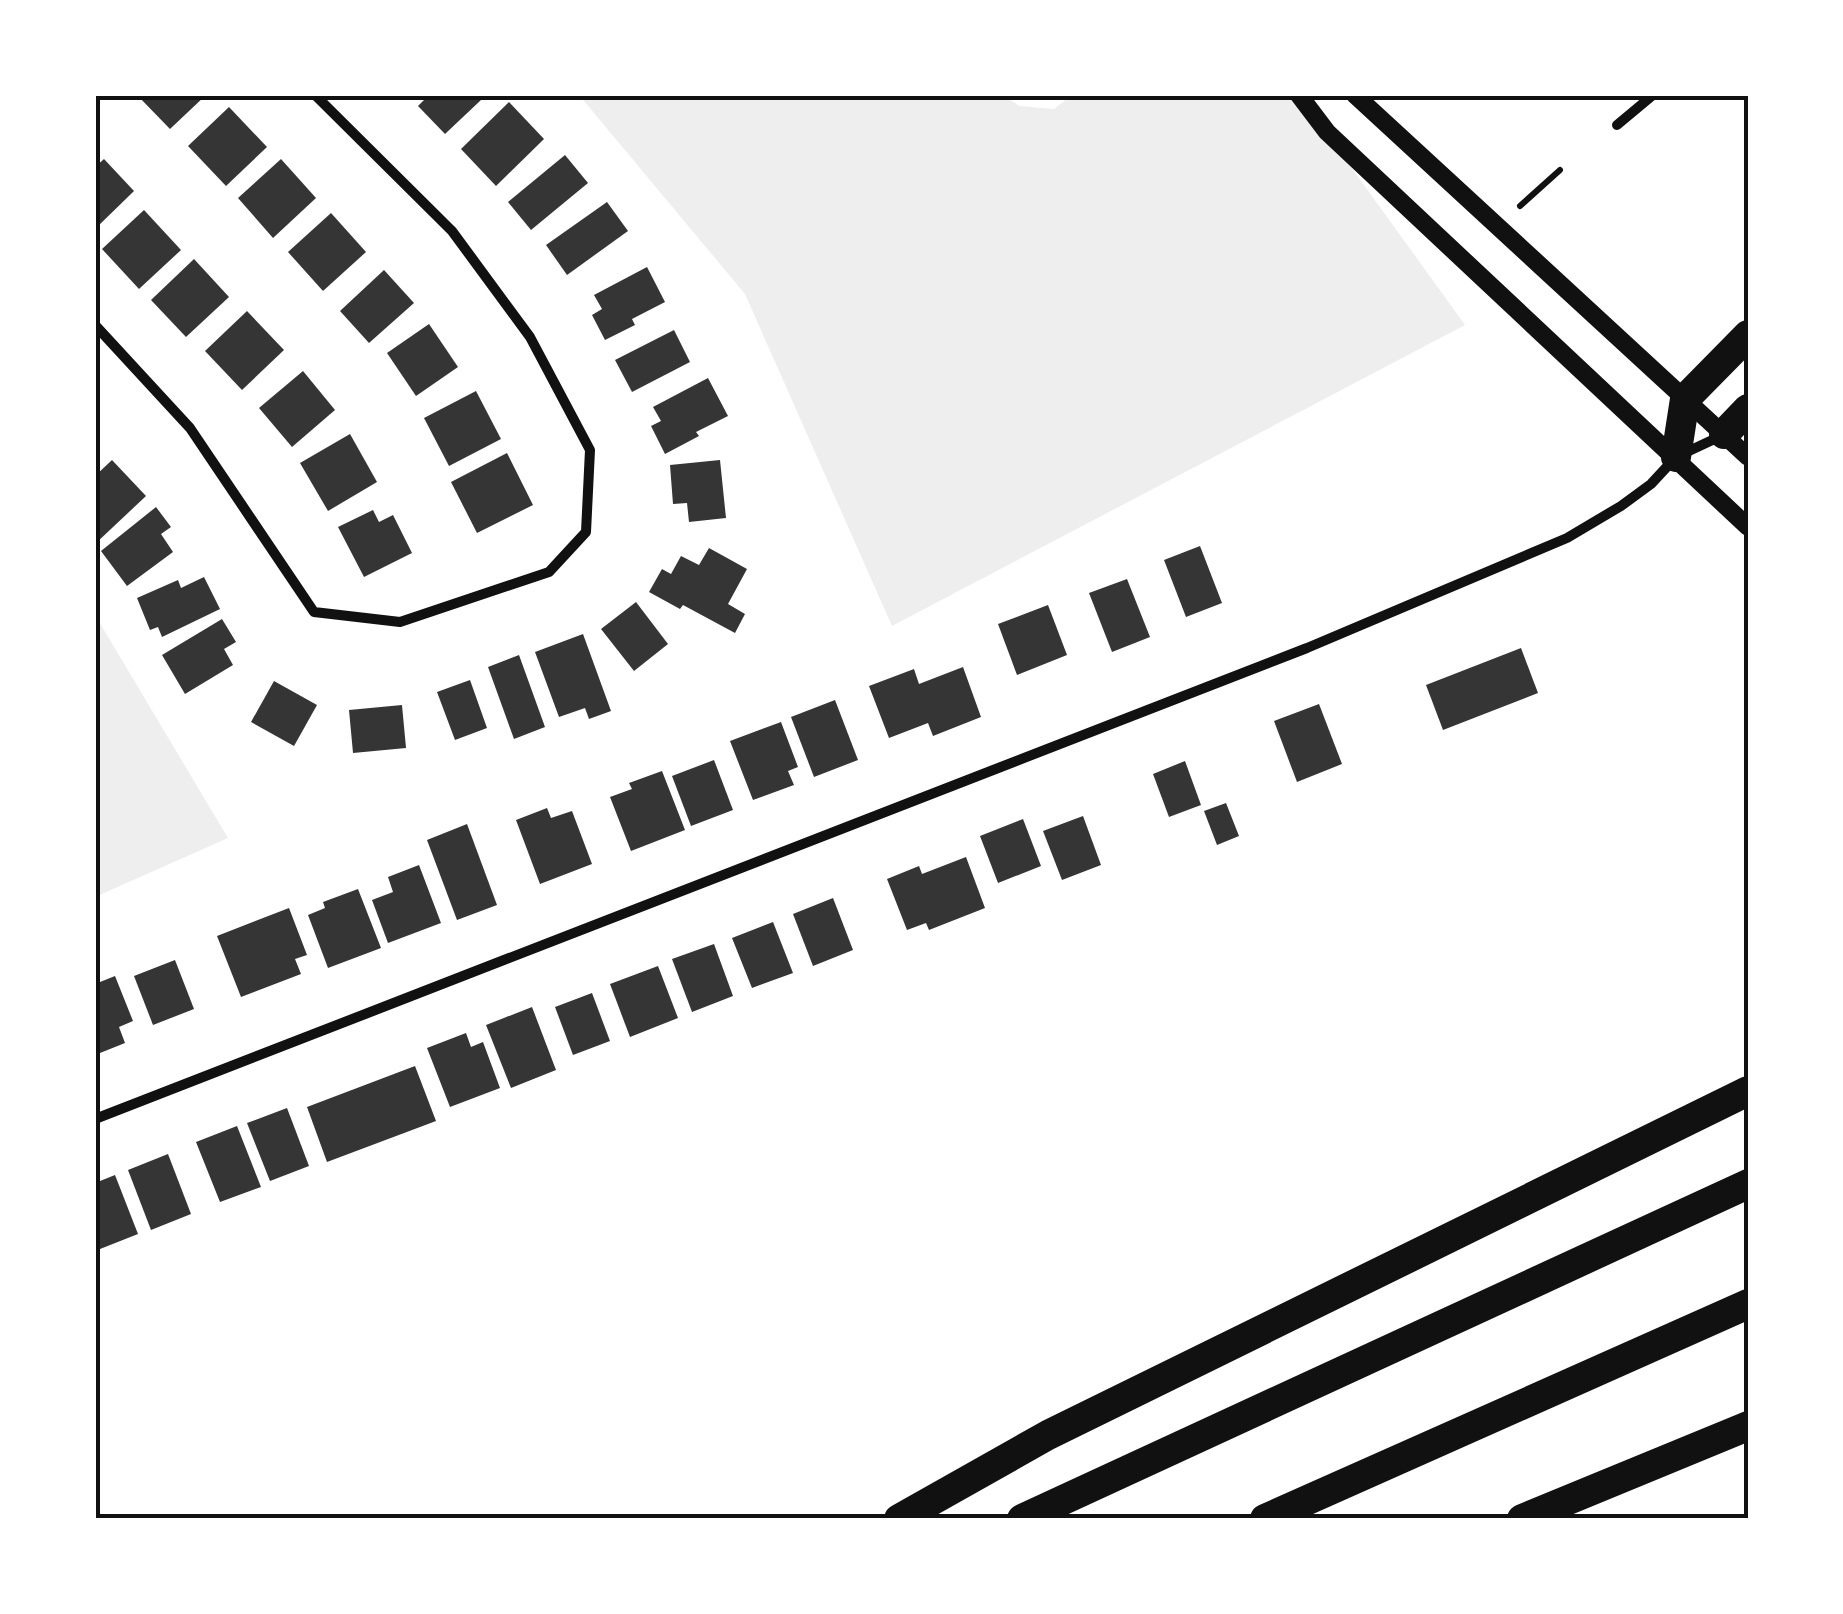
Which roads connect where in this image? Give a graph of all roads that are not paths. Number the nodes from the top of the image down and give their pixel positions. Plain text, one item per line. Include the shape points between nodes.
1 (315, 95) edge
2 (1299, 95) edge
3 (1355, 95) edge
4 (1653, 95) edge
5 (1617, 125) dead end
6 (95, 325) edge
7 (1748, 335) edge
8 (1685, 399) junction
9 (1748, 409) edge
10 (1724, 434) junction
11 (1676, 457) junction
12 (1748, 457) edge
13 (1748, 526) edge
14 (1748, 1092) edge
15 (95, 1119) edge
16 (1748, 1184) edge
17 (1748, 1304) edge
18 (1748, 1426) edge
19 (899, 1519) edge
20 (1022, 1519) edge
21 (1265, 1519) edge
22 (1522, 1519) edge

1 - 6 street via 452,230 530,337 590,450 586,532 549,572 400,622 314,612 190,428
2 - 11 street via 1328,132
3 - 8 street
4 - 5 street
7 - 8 highway
8 - 10 street
8 - 11 highway
9 - 10 highway
10 - 11 street
10 - 12 street
11 - 13 street
11 - 15 street via 1602,519 1468,582
14 - 19 highway via 1048,1435
16 - 20 highway
17 - 21 highway
18 - 22 highway

